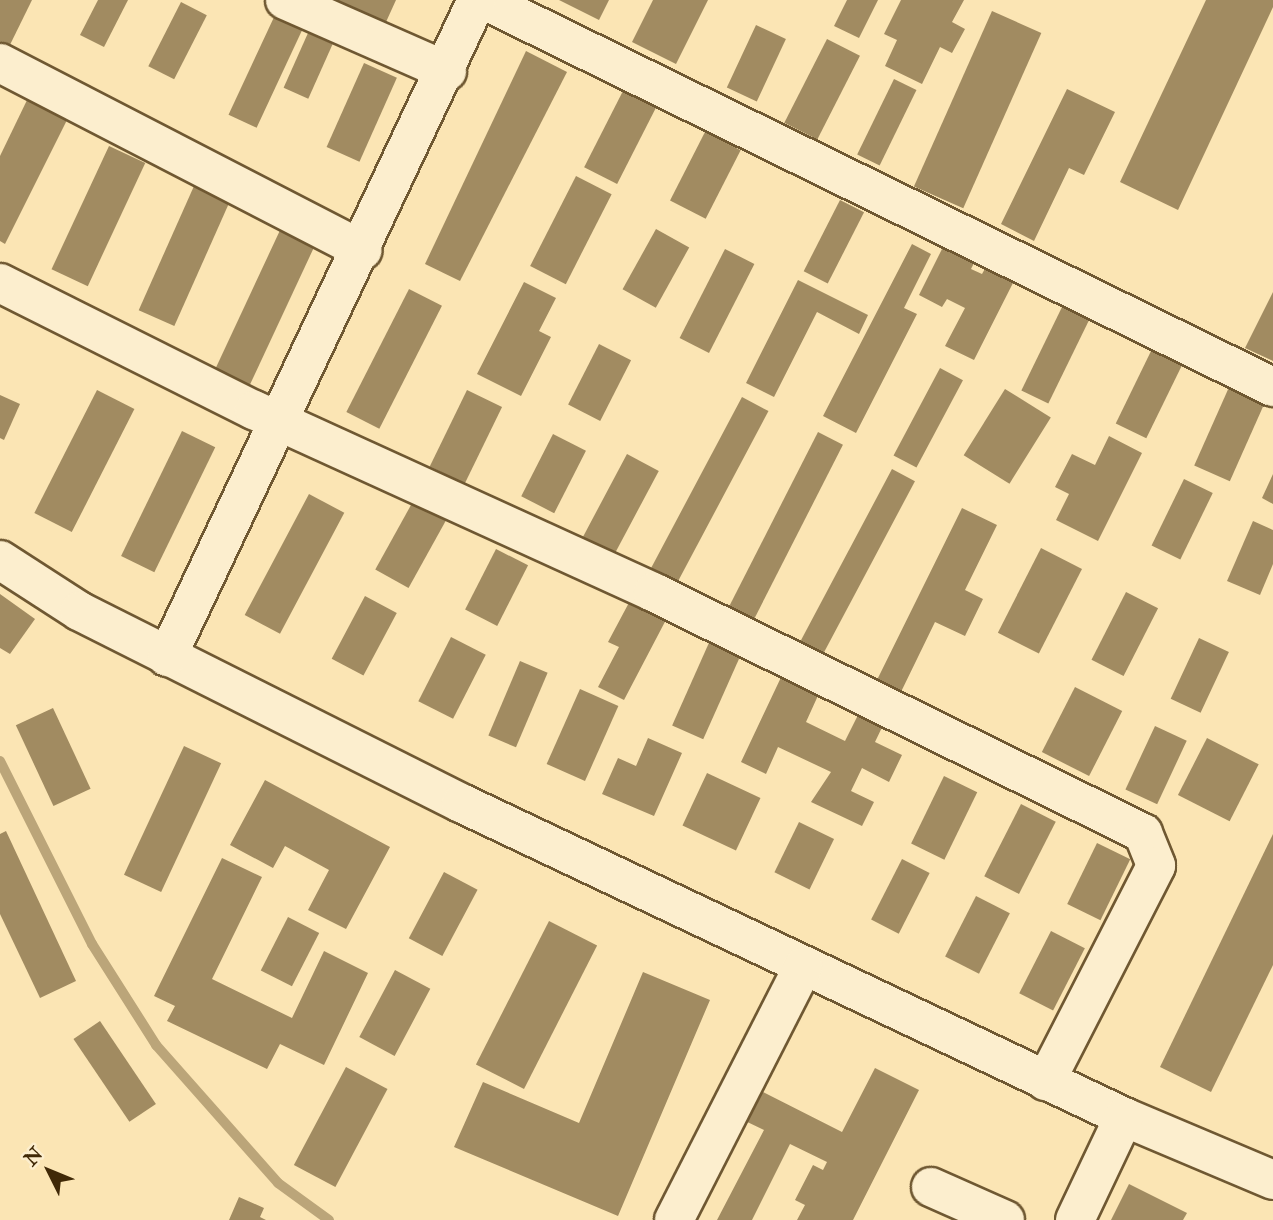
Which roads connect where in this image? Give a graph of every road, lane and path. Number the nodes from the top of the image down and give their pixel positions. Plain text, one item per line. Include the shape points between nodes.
1 (285, 0) edge
2 (477, 0) edge
3 (484, 0) edge
4 (0, 63) edge
5 (447, 71) junction
6 (363, 250) junction
7 (0, 283) edge
8 (1273, 387) edge
9 (281, 418) junction
10 (0, 561) edge
11 (167, 657) junction
12 (803, 967) junction
13 (1046, 1081) junction
14 (1124, 1117) junction
15 (1272, 1176) edge
16 (931, 1186) dead end
17 (674, 1220) edge
18 (1005, 1220) edge
19 (1075, 1220) edge

1 - 5 street
2 - 5 street
3 - 8 street
4 - 6 street
5 - 6 street
6 - 9 street
7 - 9 street via 254,410
9 - 11 street
9 - 13 street via 666,598 1143,834 1156,866
10 - 11 street via 79,611
11 - 12 street
12 - 13 street
12 - 17 street
13 - 14 street
14 - 15 street
14 - 19 street
16 - 18 street

